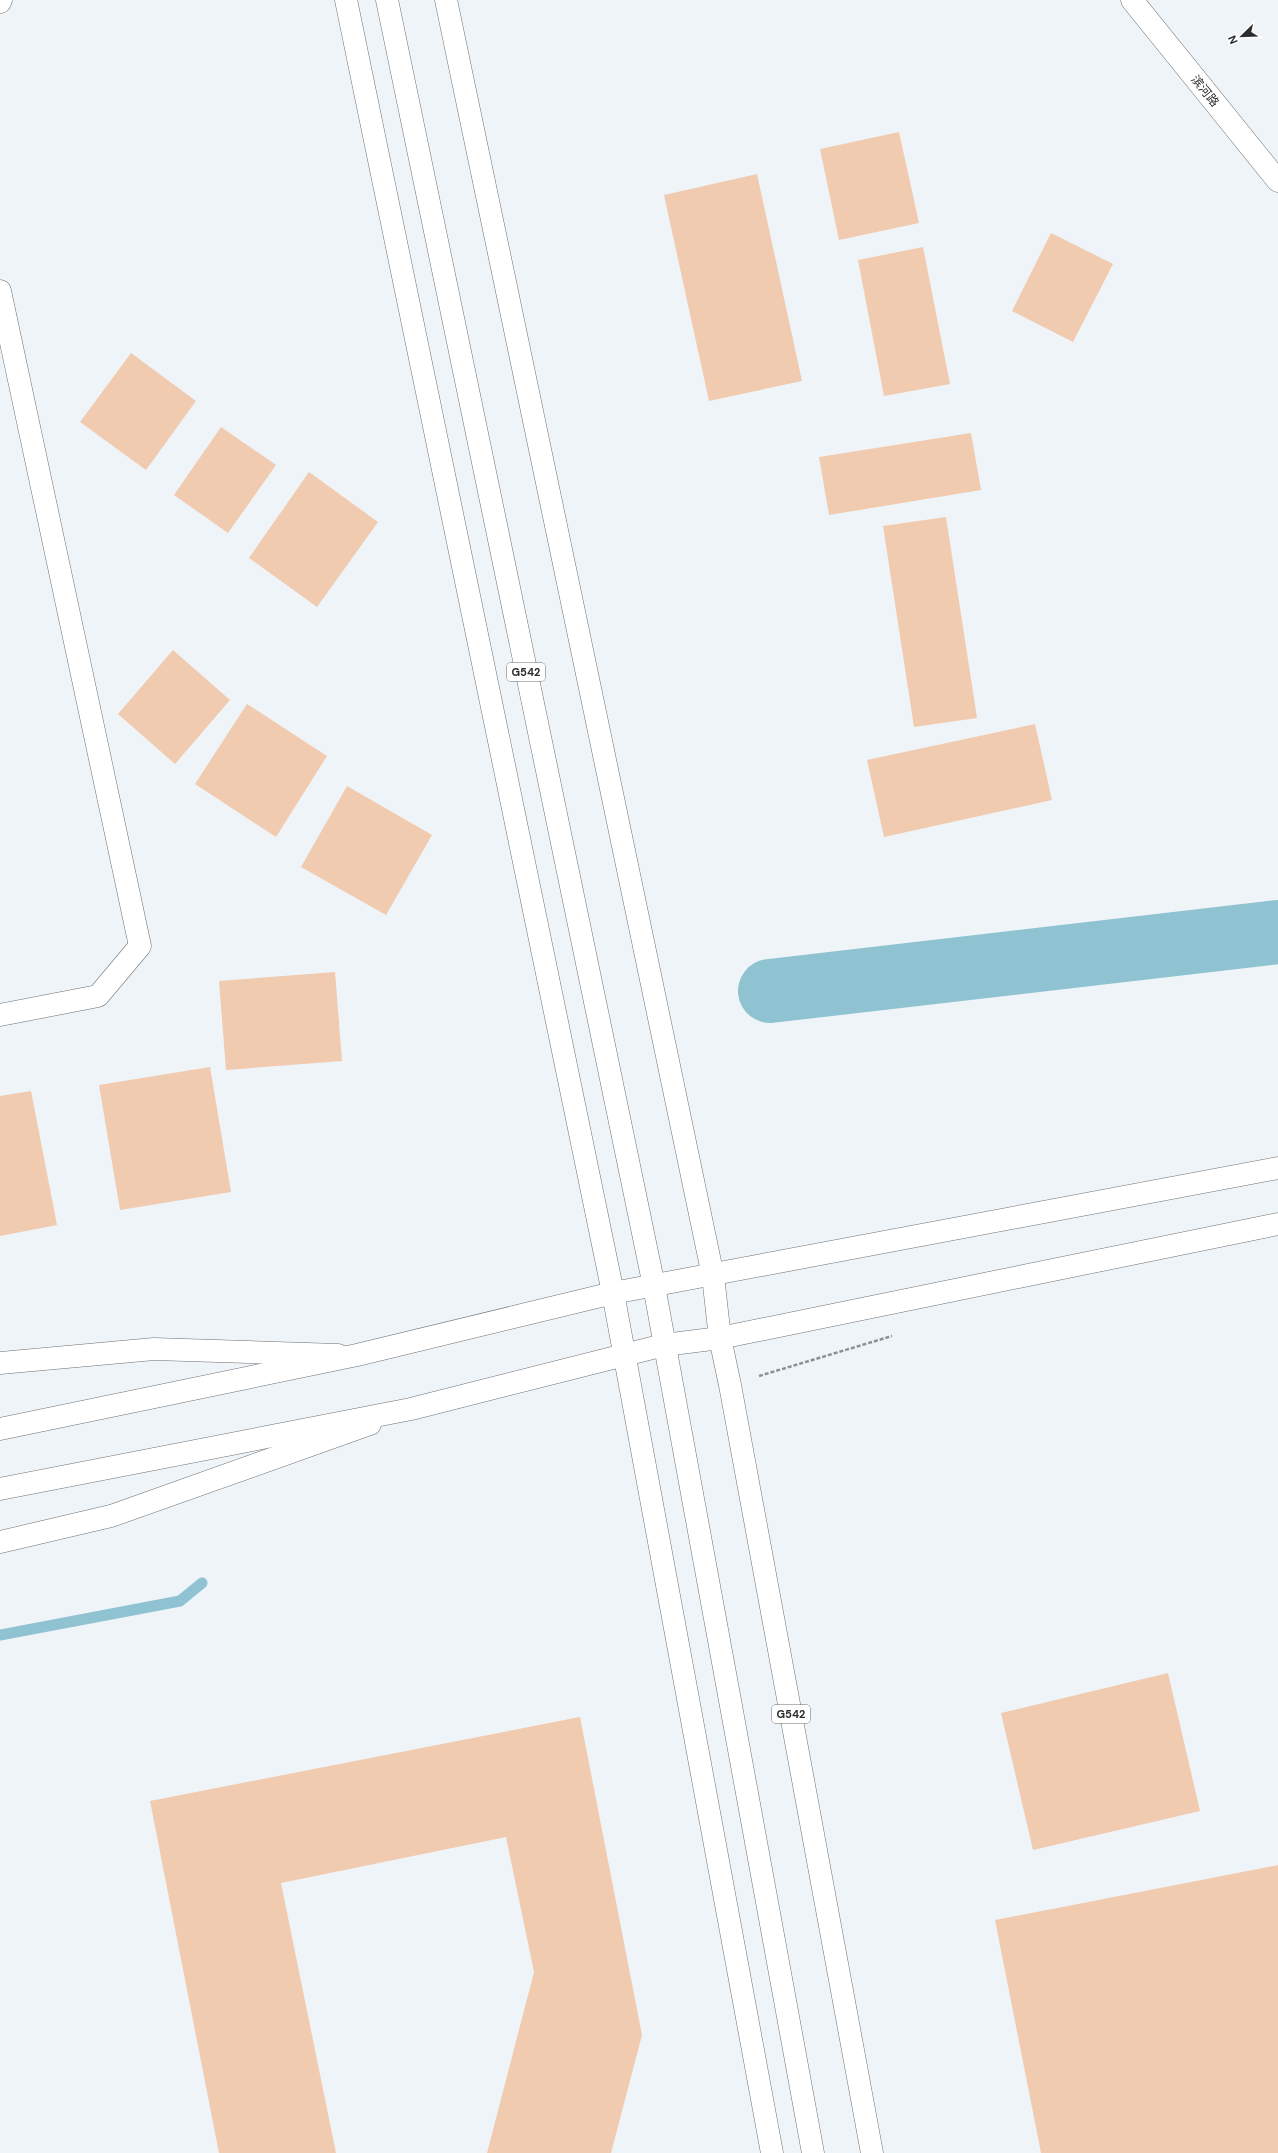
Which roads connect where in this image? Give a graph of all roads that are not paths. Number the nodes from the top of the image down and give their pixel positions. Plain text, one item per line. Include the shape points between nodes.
1 (346, 0) edge
2 (387, 0) edge
3 (446, 0) edge
4 (1132, 0) edge
5 (1278, 182) edge
6 (0, 291) edge
7 (0, 1015) edge
8 (1278, 1168) edge
9 (1278, 1224) edge
10 (713, 1276) junction
11 (654, 1286) junction
12 (613, 1293) junction
13 (720, 1338) junction
14 (664, 1345) junction
15 (357, 1355) junction
16 (623, 1355) junction
17 (0, 1363) edge
18 (411, 1409) junction
19 (0, 1429) edge
20 (0, 1489) edge
21 (0, 1542) edge
22 (772, 2153) edge
23 (813, 2153) edge
24 (872, 2153) edge

1 - 12 main road
2 - 11 main road, G542
3 - 10 main road, G542
4 - 5 main road, 滨河路
6 - 7 main road via 140,946 98,996
8 - 10 main road
9 - 13 main road
10 - 11 main road
10 - 13 main road, G542
11 - 12 main road
11 - 14 main road, G542
12 - 15 main road
12 - 16 main road
13 - 14 main road
13 - 24 main road, G542
14 - 16 main road
14 - 23 main road, G542
15 - 17 main road via 154,1349
15 - 19 main road
16 - 18 main road
16 - 22 main road
18 - 20 main road
18 - 21 main road via 111,1516

